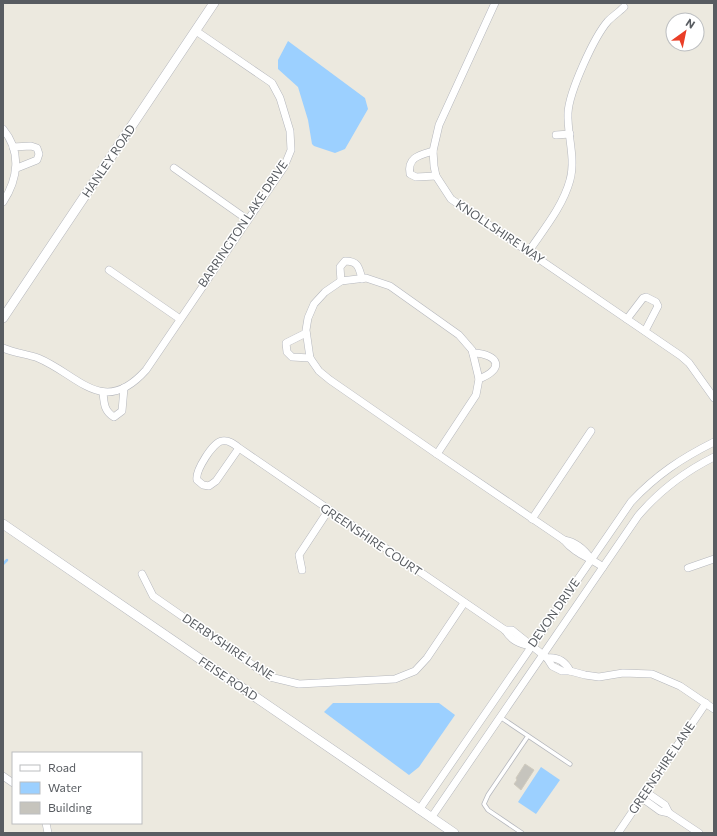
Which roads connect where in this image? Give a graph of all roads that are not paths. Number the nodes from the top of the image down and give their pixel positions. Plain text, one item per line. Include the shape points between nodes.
1 (214, 3) edge
2 (495, 3) edge
3 (624, 7) dead end
4 (196, 31) junction
5 (3, 129) edge
6 (570, 134) junction
7 (556, 135) dead end
8 (14, 147) junction
9 (433, 151) junction
10 (17, 168) junction
11 (174, 168) dead end
12 (436, 176) junction
13 (3, 202) edge
14 (248, 220) junction
15 (529, 252) junction
16 (109, 270) dead end
17 (362, 279) junction
18 (341, 281) junction
19 (3, 318) edge
20 (180, 319) junction
21 (627, 319) junction
22 (645, 331) junction
23 (306, 333) junction
24 (3, 348) edge
25 (473, 353) junction
26 (310, 358) junction
27 (479, 379) junction
28 (124, 388) junction
29 (103, 392) junction
30 (714, 398) edge
31 (591, 431) dead end
32 (714, 442) edge
33 (239, 448) junction
34 (437, 454) junction
35 (714, 458) edge
36 (328, 510) junction
37 (532, 519) junction
38 (3, 524) edge
39 (591, 559) junction
40 (714, 559) edge
41 (603, 567) junction
42 (688, 568) dead end
43 (302, 570) dead end
44 (142, 574) dead end
45 (464, 603) junction
46 (531, 646) junction
47 (544, 656) junction
48 (706, 703) junction
49 (488, 709) junction
50 (714, 709) edge
51 (500, 717) junction
52 (528, 736) junction
53 (570, 764) dead end
54 (3, 776) edge
55 (12, 782) edge
56 (644, 795) junction
57 (419, 810) junction
58 (431, 818) junction
59 (454, 833) edge
60 (522, 833) edge
61 (618, 833) edge
62 (700, 833) edge

1 - 4 street, HANLEY ROAD
2 - 9 street, KNOLLSHIRE WAY via 439,125
3 - 6 street via 597,36 572,93 568,113
4 - 14 street, BARRINGTON LAKE DRIVE via 272,83 280,98 290,131 291,150 284,167
4 - 19 street, HANLEY ROAD
5 - 8 street
6 - 7 street
6 - 15 street via 571,178 564,197
8 - 10 street
8 - 10 street via 31,146 37,148 39,154 37,160
9 - 12 street, KNOLLSHIRE WAY
9 - 12 street via 417,156 408,166 410,174 416,177
10 - 13 street via 11,191
11 - 14 street
12 - 15 street, KNOLLSHIRE WAY via 451,199
14 - 20 street, BARRINGTON LAKE DRIVE
15 - 21 street, KNOLLSHIRE WAY
16 - 20 street
17 - 18 street
17 - 18 street via 360,267 345,261 340,267
17 - 25 street via 376,280 390,286 460,335
18 - 23 street via 325,292 314,304 308,318
20 - 28 street, BARRINGTON LAKE DRIVE via 146,370
21 - 22 street, KNOLLSHIRE WAY
21 - 22 street via 643,298 656,302 658,306
22 - 30 street, KNOLLSHIRE WAY via 689,363
23 - 26 street
23 - 26 street via 286,343 286,347 292,357
24 - 29 street, BARRINGTON LAKE DRIVE via 39,358 81,384
25 - 27 street
25 - 27 street via 489,355 496,363 491,374
26 - 34 street via 319,371 330,380
27 - 34 street via 476,395
28 - 29 street, BARRINGTON LAKE DRIVE
28 - 29 street via 122,411 114,417 108,414 104,405
31 - 37 street
32 - 39 street, DEVON DRIVE via 681,459 649,484 624,511
33 - 33 street, GREENSHIRE COURT via 231,442 222,441 215,445 197,471 197,480 209,486 216,481
33 - 36 street, GREENSHIRE COURT
34 - 37 street
35 - 41 street, DEVON DRIVE via 679,477 652,501 638,516
36 - 43 street via 299,555
36 - 45 street, GREENSHIRE COURT
37 - 39 street via 585,550
38 - 57 street, FEISE ROAD
39 - 41 street
39 - 46 street, DEVON DRIVE
40 - 42 street
41 - 47 street, DEVON DRIVE
44 - 45 street, DERBYSHIRE LANE via 153,596 160,601 270,677 299,684 395,679 415,671 428,658
45 - 46 street, GREENSHIRE COURT via 505,630 512,630
46 - 47 street, GREENSHIRE COURT
46 - 49 street, DEVON DRIVE
47 - 48 street via 554,657 566,664 570,671 585,675 599,677 623,673 652,674 680,686
47 - 51 street, DEVON DRIVE
48 - 50 street
48 - 56 street, GREENSHIRE LANE
49 - 51 street
49 - 57 street, DEVON DRIVE
51 - 52 lane
51 - 58 street, DEVON DRIVE
52 - 53 lane
52 - 60 lane via 484,804 491,812
54 - 55 street
56 - 61 street, GREENSHIRE LANE
56 - 62 street via 660,811 669,812
57 - 58 street, FEISE ROAD
58 - 59 street, FEISE ROAD

